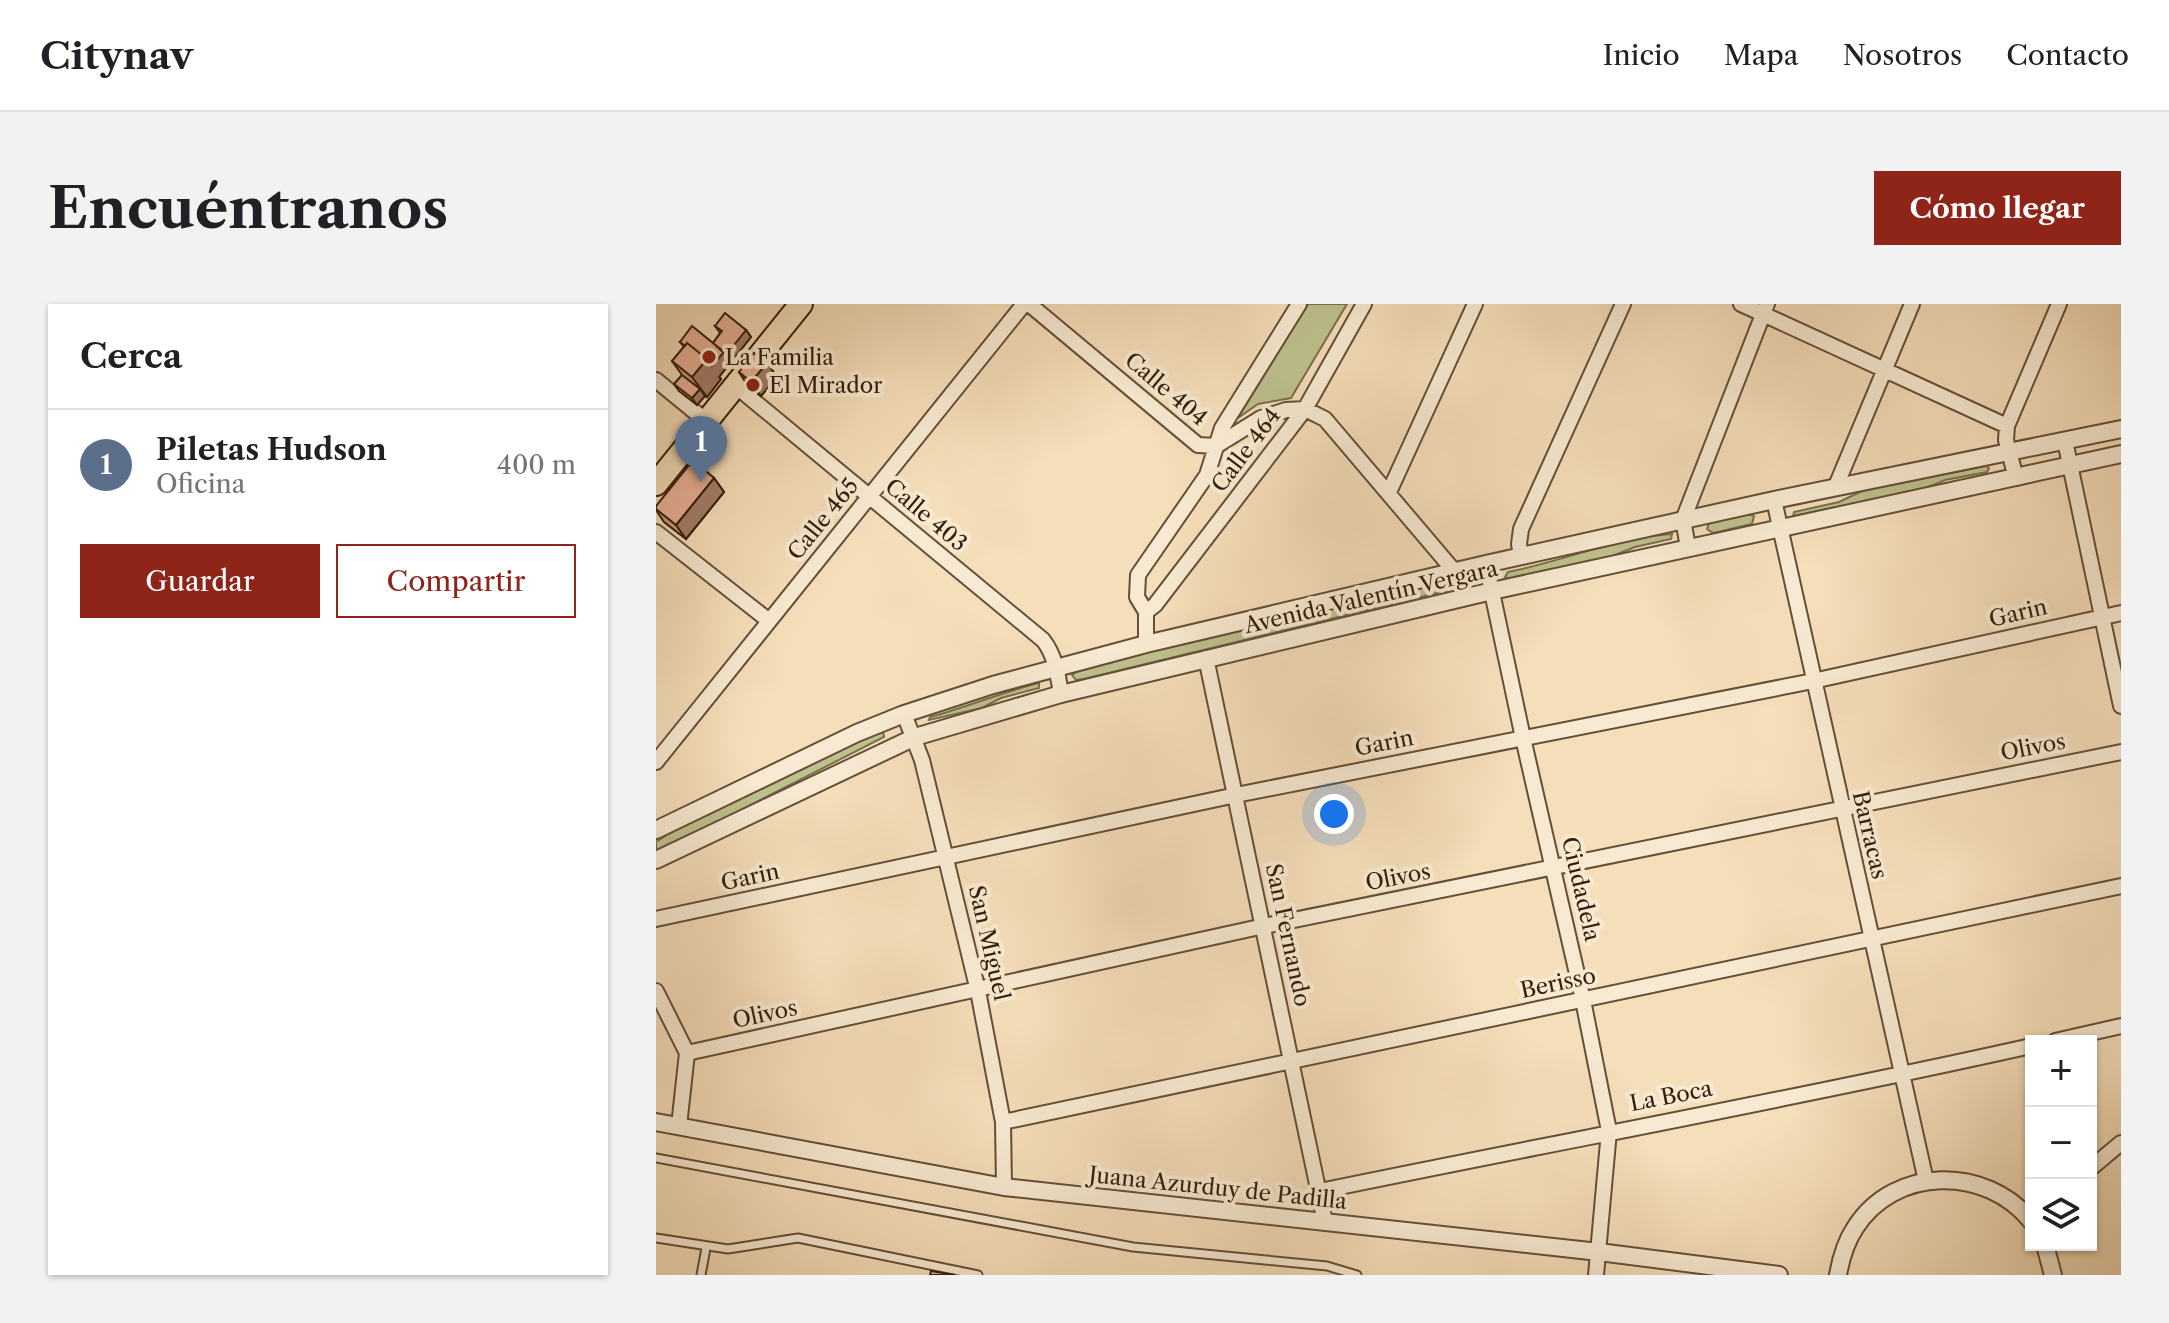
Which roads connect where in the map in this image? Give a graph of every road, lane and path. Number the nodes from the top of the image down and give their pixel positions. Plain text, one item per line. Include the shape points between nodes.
1 (801, 304) edge
2 (1026, 304) edge
3 (1299, 304) edge
4 (1364, 304) edge
5 (1475, 304) edge
6 (1623, 304) edge
7 (1741, 304) edge
8 (1912, 304) edge
9 (2059, 304) edge
10 (1765, 309) edge
11 (1884, 369) junction
12 (656, 380) edge
13 (737, 387) junction
14 (1305, 409) junction
15 (706, 421) junction
16 (2007, 426) junction
17 (2121, 429) edge
18 (2065, 441) junction
19 (1216, 446) junction
20 (2011, 452) junction
21 (2121, 454) edge
22 (2071, 465) junction
23 (2016, 478) junction
24 (656, 484) edge
25 (1836, 486) junction
26 (1389, 492) junction
27 (869, 497) junction
28 (1774, 500) junction
29 (1683, 520) junction
30 (1779, 527) junction
31 (656, 532) edge
32 (1688, 547) junction
33 (1521, 557) junction
34 (1486, 564) junction
35 (1455, 572) junction
36 (1492, 591) junction
37 (1146, 612) junction
38 (2121, 613) edge
39 (2101, 617) junction
40 (768, 620) junction
41 (1146, 644) junction
42 (1206, 658) junction
43 (1057, 669) junction
44 (1813, 681) junction
45 (1061, 694) junction
46 (2121, 706) edge
47 (904, 714) junction
48 (915, 737) junction
49 (1523, 738) junction
50 (2121, 752) edge
51 (656, 762) edge
52 (1236, 795) junction
53 (1841, 807) junction
54 (656, 830) edge
55 (947, 858) junction
56 (656, 860) edge
57 (1555, 867) junction
58 (2121, 886) edge
59 (656, 919) edge
60 (1264, 926) junction
61 (1871, 939) junction
62 (656, 991) edge
63 (978, 991) junction
64 (1583, 1000) junction
65 (2121, 1026) edge
66 (2081, 1035) edge
67 (2025, 1047) edge
68 (687, 1053) junction
69 (1292, 1061) junction
70 (1902, 1075) junction
71 (656, 1122) edge
72 (1003, 1122) junction
73 (679, 1126) junction
74 (1609, 1131) junction
75 (2121, 1143) edge
76 (656, 1158) edge
77 (2097, 1163) edge
78 (1926, 1181) junction
79 (1004, 1187) junction
80 (1320, 1191) junction
81 (2025, 1214) edge
82 (1325, 1222) junction
83 (656, 1238) edge
84 (706, 1248) junction
85 (2047, 1251) edge
86 (1599, 1252) junction
87 (701, 1275) edge
88 (978, 1275) edge
89 (1357, 1275) edge
90 (1596, 1275) edge
91 (1779, 1275) edge
92 (1838, 1275) edge
93 (2053, 1275) edge

1 - 13 main road
2 - 19 street, Calle 404 via 1198,445
2 - 27 street, Calle 465
3 - 19 street, Calle 464
4 - 14 street, Calle 464
5 - 26 street
6 - 33 street via 1521,529
7 - 10 street
8 - 11 street
9 - 16 street
10 - 11 street
10 - 29 street
11 - 16 street
11 - 25 street
12 - 15 street
13 - 15 main road
13 - 27 street, Calle 403
14 - 19 street, Calle 404 via 1261,418
14 - 26 street via 1325,419
14 - 37 street, Calle 464
15 - 24 main road
16 - 20 street
17 - 18 street, Avenida Valentín Vergara
18 - 20 street, Avenida Valentín Vergara
18 - 22 street
19 - 37 street, Calle 464 via 1207,475 1138,575 1137,597
20 - 23 street
20 - 25 street, Avenida Valentín Vergara
21 - 22 street, Avenida Valentín Vergara
22 - 23 street, Avenida Valentín Vergara
22 - 39 street
23 - 30 street, Avenida Valentín Vergara
25 - 28 street, Avenida Valentín Vergara
26 - 35 street
27 - 40 street, Calle 465
27 - 43 street, Calle 403 via 1043,640
28 - 29 street, Avenida Valentín Vergara
28 - 30 street, Barracas
29 - 32 street
29 - 33 street, Avenida Valentín Vergara
30 - 32 street, Avenida Valentín Vergara
30 - 44 street, Barracas
31 - 40 street
32 - 36 street, Avenida Valentín Vergara
33 - 34 street, Avenida Valentín Vergara
34 - 35 street, Avenida Valentín Vergara
34 - 36 street, Ciudadela
35 - 41 street, Avenida Valentín Vergara
36 - 42 street, Avenida Valentín Vergara
36 - 49 street, Ciudadela
37 - 41 street, Calle 464
38 - 39 street, Garin
39 - 44 street, Garin
39 - 46 street
40 - 51 street, Calle 465
41 - 43 street, Avenida Valentín Vergara
42 - 45 street, Avenida Valentín Vergara
42 - 52 street, San Fernando
43 - 45 street, Calle 403
43 - 47 street, Avenida Valentín Vergara
44 - 49 street, Garin
44 - 53 street, Barracas
45 - 48 street, Avenida Valentín Vergara
47 - 48 street, San Miguel
47 - 54 street, Avenida Valentín Vergara
48 - 55 street, San Miguel
48 - 56 street, Avenida Valentín Vergara
49 - 52 street, Garin
49 - 57 street, Ciudadela
50 - 53 street, Olivos
52 - 55 street, Garin
52 - 60 street, San Fernando
53 - 57 street, Olivos
53 - 61 street, Barracas
55 - 59 street, Garin
55 - 63 street, San Miguel
57 - 60 street, Olivos
57 - 64 street, Ciudadela
58 - 61 street, Berisso
60 - 63 street, Olivos
60 - 69 street, San Fernando
61 - 64 street, Berisso
61 - 70 street, Barracas
62 - 68 street
63 - 68 street, Olivos
63 - 72 street, San Miguel
64 - 69 street, Berisso
64 - 74 street, Ciudadela
65 - 66 street
67 - 70 street, La Boca
68 - 73 street
69 - 72 street, Berisso
69 - 80 street, San Fernando
70 - 74 street, La Boca
70 - 78 street, Barracas
71 - 73 street, Juana Azurduy de Padilla
72 - 79 street, San Miguel
73 - 79 street, Juana Azurduy de Padilla
74 - 80 street, La Boca
74 - 86 street, Ciudadela
75 - 77 street
76 - 89 lane via 1133,1247 1327,1266
78 - 81 street via 1960,1181 1993,1190
78 - 92 street via 1898,1190 1874,1206 1855,1228
79 - 82 street, Juana Azurduy de Padilla
80 - 82 street, San Fernando
82 - 86 street, Juana Azurduy de Padilla
83 - 84 lane
84 - 87 lane
84 - 88 lane via 798,1238
85 - 93 street
86 - 90 street, Ciudadela
86 - 91 street, Juana Azurduy de Padilla

